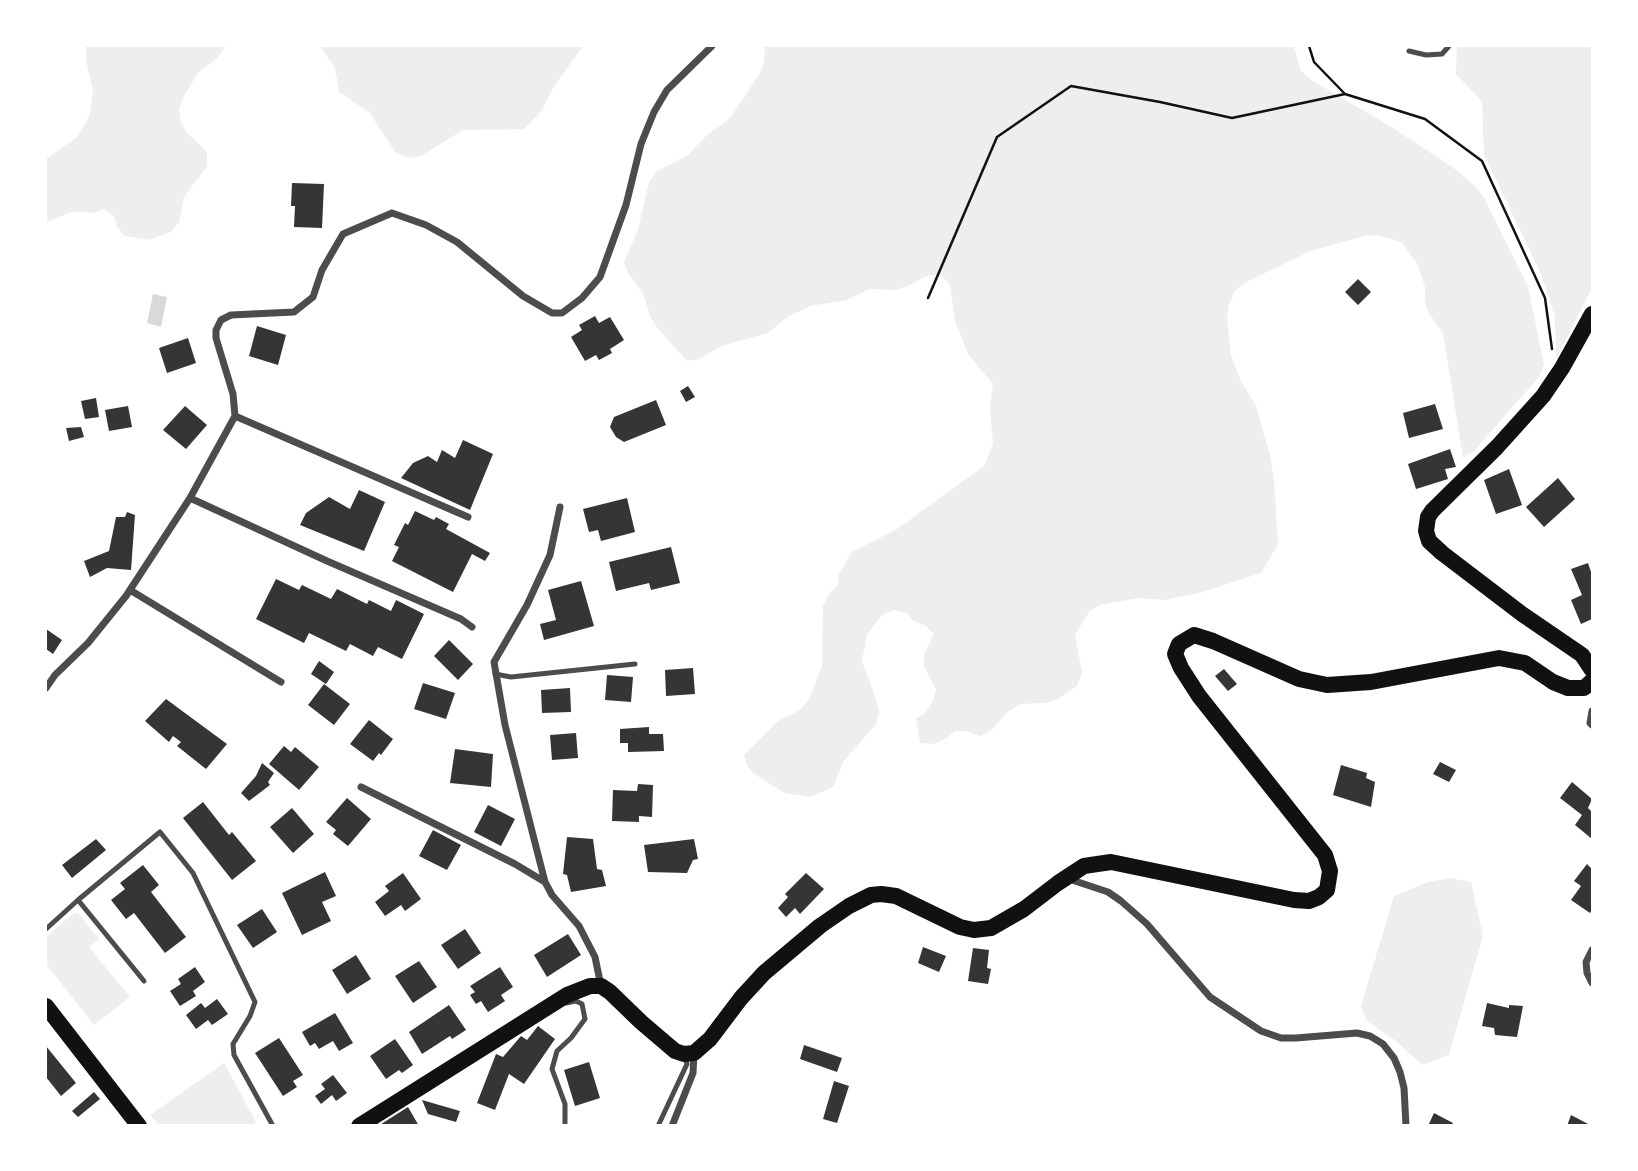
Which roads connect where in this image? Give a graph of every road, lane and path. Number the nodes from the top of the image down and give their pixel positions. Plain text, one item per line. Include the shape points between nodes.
1 (712, 46) edge
2 (1309, 46) edge
3 (1449, 46) edge
4 (1409, 51) dead end
5 (1345, 94) junction
6 (928, 298) dead end
7 (1592, 314) edge
8 (1552, 351) dead end
9 (235, 415) junction
10 (191, 498) junction
11 (560, 507) dead end
12 (468, 517) dead end
13 (130, 590) junction
14 (472, 626) dead end
15 (635, 664) dead end
16 (1592, 670) edge
17 (495, 674) junction
18 (1592, 681) edge
19 (281, 682) dead end
20 (46, 688) edge
21 (1592, 711) edge
22 (1592, 725) edge
23 (361, 787) dead end
24 (1065, 878) junction
25 (545, 883) junction
26 (78, 900) junction
27 (46, 929) edge
28 (1592, 950) edge
29 (144, 981) dead end
30 (1592, 983) edge
31 (601, 986) junction
32 (46, 1006) edge
33 (530, 1019) junction
34 (689, 1054) junction
35 (139, 1125) edge
36 (273, 1125) edge
37 (359, 1125) edge
38 (565, 1125) edge
39 (658, 1125) edge
40 (672, 1125) edge
41 (1406, 1125) edge

1 - 9 street via 667,90 654,112 600,277 582,298 562,313 552,313 523,296 457,242 393,214 343,234 313,297 294,313 231,315 220,320 216,338
2 - 5 path via 1314,62
3 - 4 lane via 1442,54
5 - 6 path via 1232,118 1071,86 996,137
5 - 8 path via 1425,119 1482,161 1545,298
7 - 16 main road via 1543,396 1432,511 1426,531 1442,553 1582,655
9 - 10 street
9 - 12 street
10 - 13 street
10 - 14 street
11 - 17 street via 550,555 494,662
13 - 19 street
13 - 20 street
15 - 17 lane via 511,677
17 - 25 street
18 - 24 main road via 1584,688 1569,688 1525,663 1499,658 1420,674 1327,685 1299,679 1194,635 1179,644 1175,654 1181,668 1325,855 1330,871 1327,890 1308,901 1294,900 1111,862 1084,866
21 - 22 street
23 - 25 street
24 - 34 main road via 991,928 974,930 896,896 881,894 862,900 820,926 764,973 710,1039
24 - 41 street via 1121,901 1210,997 1261,1031 1282,1038 1357,1033 1383,1044 1400,1072
25 - 31 street via 579,926 595,957
26 - 27 lane
26 - 29 lane
26 - 36 lane via 160,832 193,873 255,1002 233,1044 234,1055
28 - 30 street via 1586,962
31 - 33 main road via 567,995
31 - 34 main road via 661,1041
32 - 35 main road
33 - 37 main road
33 - 38 lane via 540,1019 567,1003 582,1004 586,1019 557,1051 552,1069 565,1104
34 - 39 lane
34 - 40 street via 693,1073

